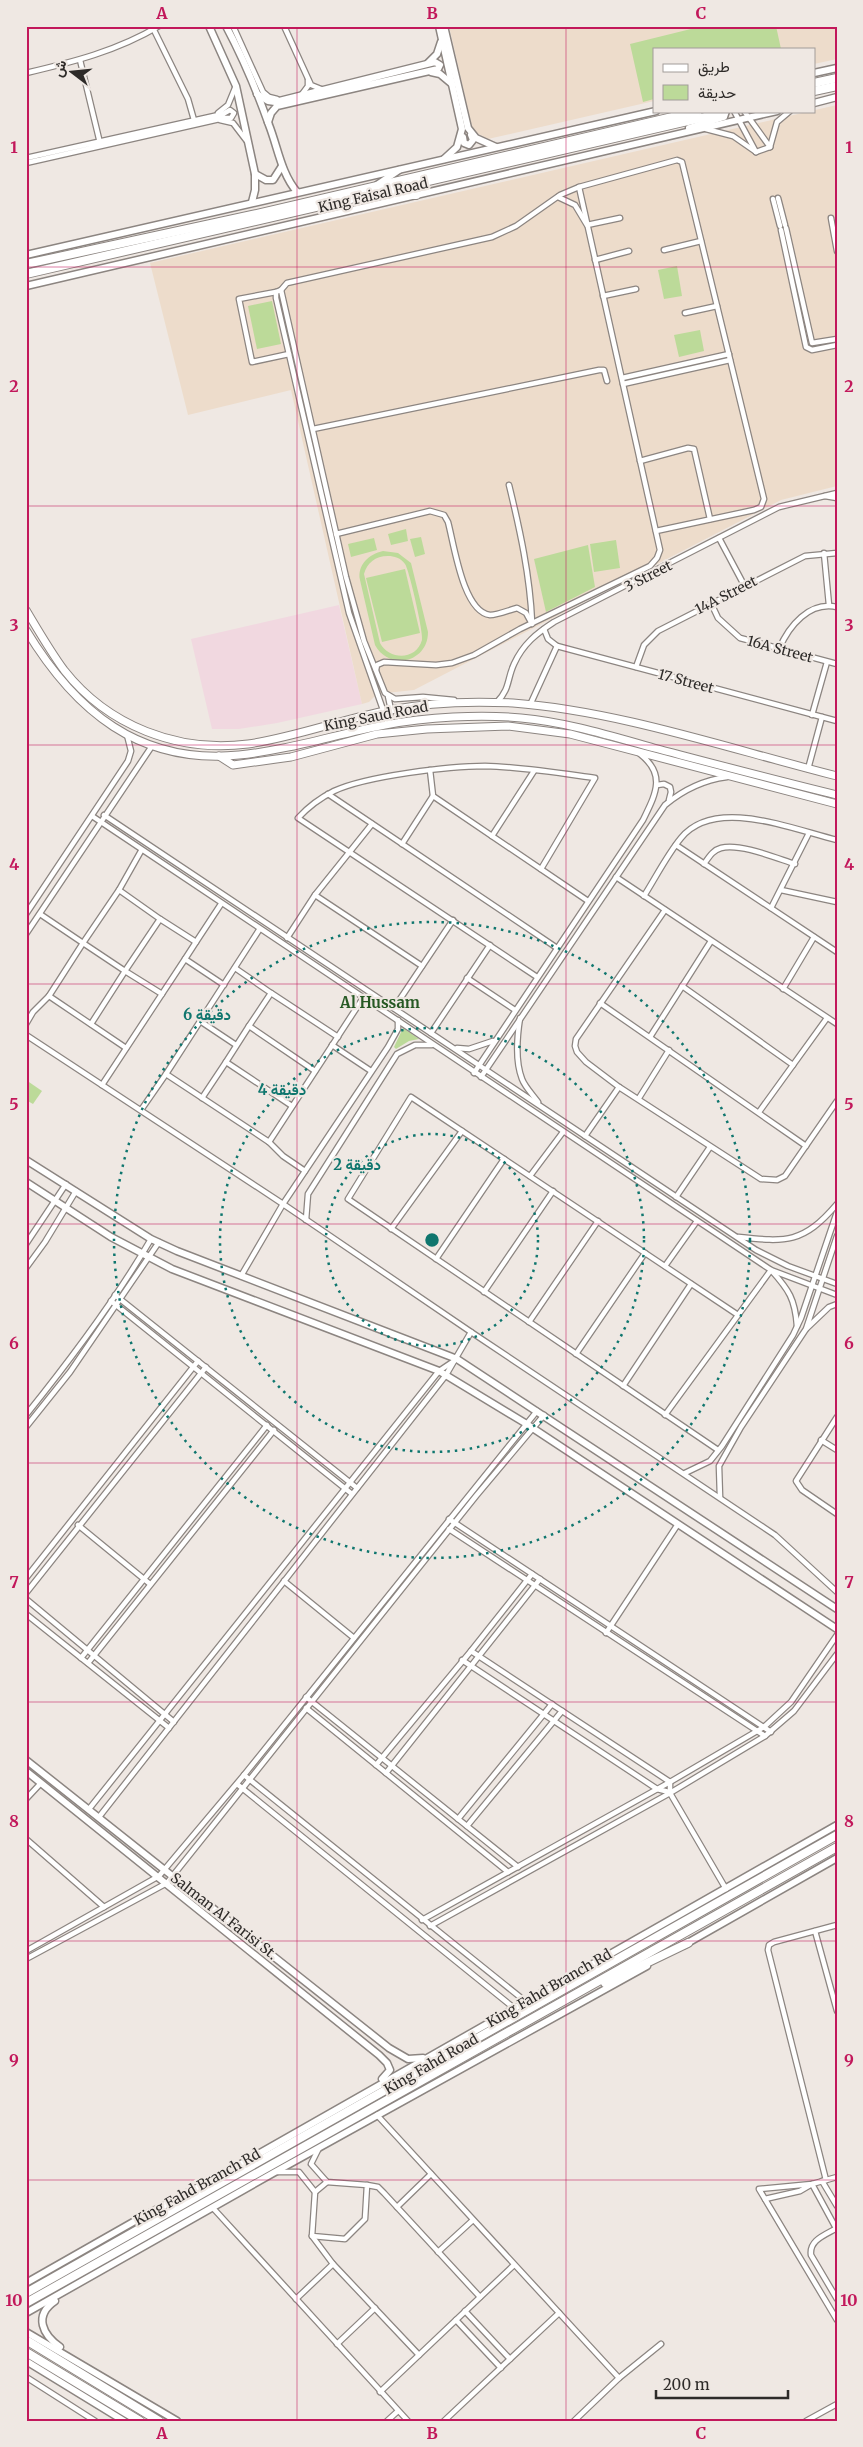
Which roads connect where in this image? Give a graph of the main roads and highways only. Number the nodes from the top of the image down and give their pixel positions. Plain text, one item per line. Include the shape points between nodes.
1 (209, 26) edge
2 (226, 26) edge
3 (439, 26) edge
4 (444, 26) edge
5 (442, 39) junction
6 (837, 68) edge
7 (419, 70) junction
8 (816, 73) edge
9 (837, 78) edge
10 (816, 83) edge
11 (452, 84) junction
12 (837, 86) edge
13 (816, 91) edge
14 (257, 94) junction
15 (837, 97) edge
16 (816, 102) edge
17 (653, 112) edge
18 (694, 112) edge
19 (773, 112) edge
20 (722, 113) edge
21 (268, 122) junction
22 (464, 123) junction
23 (664, 137) junction
24 (497, 147) junction
25 (444, 160) junction
26 (282, 166) junction
27 (402, 168) junction
28 (255, 174) junction
29 (374, 187) junction
30 (297, 192) junction
31 (381, 194) junction
32 (416, 195) junction
33 (252, 202) junction
34 (26, 255) edge
35 (26, 264) edge
36 (26, 274) edge
37 (26, 286) edge
38 (26, 610) edge
39 (26, 630) edge
40 (219, 756) junction
41 (837, 776) edge
42 (837, 795) edge
43 (837, 804) edge
44 (26, 1160) edge
45 (26, 1182) edge
46 (837, 1609) edge
47 (837, 1629) edge
48 (26, 1760) edge
49 (26, 1771) edge
50 (837, 1825) edge
51 (837, 1831) edge
52 (837, 1835) edge
53 (837, 1847) edge
54 (837, 1858) edge
55 (761, 1878) junction
56 (688, 1943) junction
57 (536, 2017) junction
58 (389, 2048) junction
59 (380, 2055) junction
60 (427, 2057) junction
61 (376, 2086) junction
62 (57, 2265) junction
63 (26, 2278) edge
64 (26, 2283) edge
65 (79, 2284) junction
66 (26, 2293) edge
67 (26, 2303) edge
68 (26, 2313) edge
69 (26, 2334) edge
70 (26, 2340) edge
71 (26, 2352) edge
72 (26, 2361) edge
73 (91, 2370) junction
74 (124, 2421) edge
75 (140, 2421) edge
76 (159, 2421) edge
77 (177, 2421) edge

1 - 28 main road via 235,85
2 - 14 main road
3 - 5 main road
4 - 22 main road
5 - 7 main road via 434,58
5 - 11 main road
6 - 8 main road
7 - 11 main road via 436,73
7 - 14 main road via 271,102
7 - 21 main road via 282,105 273,109
9 - 10 highway
11 - 22 main road
12 - 13 highway
14 - 21 main road
15 - 16 main road
17 - 24 main road
18 - 29 highway, King Faisal Road
19 - 23 main road
20 - 23 main road via 724,117
20 - 31 highway, King Faisal Road
21 - 26 main road
22 - 24 main road via 476,138
22 - 25 main road via 459,143
23 - 32 main road
24 - 25 main road
25 - 27 main road
26 - 28 main road via 273,180
26 - 30 main road
27 - 29 main road
27 - 30 main road
28 - 33 main road
29 - 35 highway, King Faisal Road
30 - 33 main road
31 - 32 highway
31 - 36 highway, King Faisal Road
32 - 37 main road
33 - 34 main road
38 - 41 main road, King Saud Road via 54,655 81,689 115,716 153,735 202,746 248,744 391,710 463,702 496,703 530,705 627,722
39 - 40 main road, King Saud Road via 71,694 99,717 152,746
40 - 42 main road, King Saud Road via 296,745 388,724 456,718 522,718 599,733
40 - 43 main road via 233,765 291,757 377,734 508,726 570,734
44 - 46 main road via 151,1239 457,1359
45 - 47 main road via 172,1269 439,1371 533,1428
48 - 58 main road, Salman Al Farisi St.
49 - 59 main road, Salman Al Farisi St.
50 - 60 main road, King Fahd Branch Rd
51 - 55 highway
52 - 55 highway, King Fahd Road
53 - 57 highway, King Fahd Road
54 - 56 main road, King Fahd Branch Rd
55 - 66 highway, King Fahd Road
56 - 57 highway
56 - 65 main road, King Fahd Branch Rd
57 - 67 highway, King Fahd Road
58 - 59 main road via 395,2054 393,2059
58 - 60 main road, Salman Al Farisi St. via 408,2059
59 - 61 main road via 390,2070
60 - 61 main road, King Fahd Branch Rd
61 - 62 main road, King Fahd Branch Rd
62 - 63 main road
62 - 64 main road, King Fahd Branch Rd
65 - 68 main road, King Fahd Branch Rd
65 - 73 main road via 50,2304 42,2326 52,2341
69 - 73 main road
70 - 76 highway
71 - 75 highway
72 - 74 main road
73 - 77 main road

